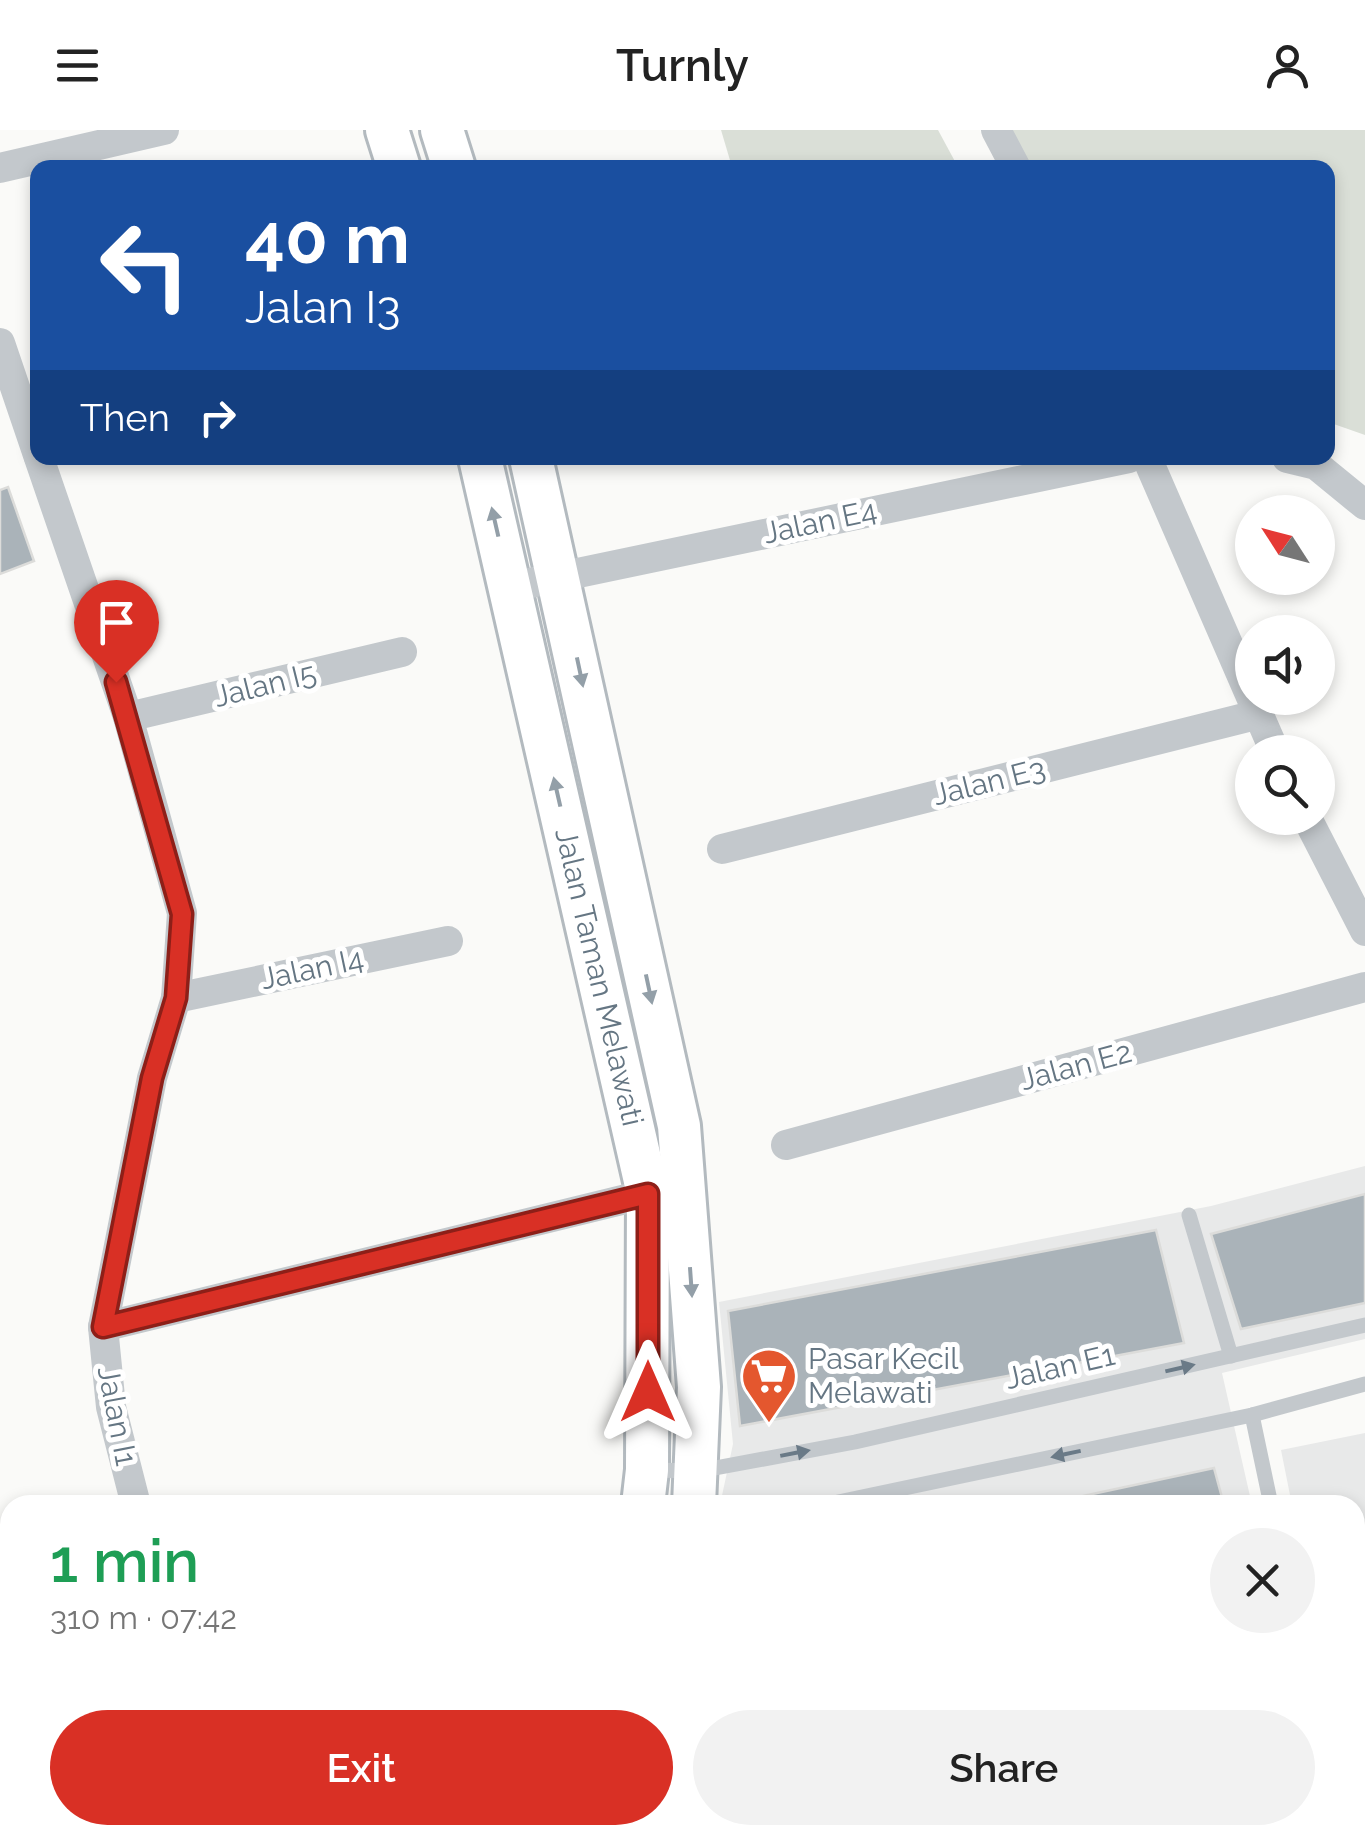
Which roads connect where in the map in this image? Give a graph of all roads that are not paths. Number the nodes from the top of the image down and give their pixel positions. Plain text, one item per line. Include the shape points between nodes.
1 (164, 130) edge
2 (388, 130) edge
3 (442, 130) edge
4 (996, 130) edge
5 (35, 160) edge
6 (397, 160) edge
7 (451, 160) edge
8 (1012, 160) edge
9 (30, 161) edge
10 (0, 168) edge
11 (0, 343) edge
12 (30, 414) edge
13 (41, 465) edge
14 (482, 465) edge
15 (533, 465) edge
16 (1095, 465) edge
17 (1150, 465) edge
18 (1312, 465) edge
19 (1365, 505) edge
20 (559, 577) junction
21 (511, 587) junction
22 (402, 652) dead end
23 (1235, 665) edge
24 (1256, 715) joint
25 (128, 718) junction
26 (1266, 735) edge
27 (1317, 835) edge
28 (722, 849) dead end
29 (1365, 931) edge
30 (448, 941) dead end
31 (1365, 988) edge
32 (176, 998) junction
33 (786, 1145) dead end
34 (666, 1190) junction
35 (1189, 1216) dead end
36 (1365, 1325) edge
37 (103, 1327) junction
38 (1231, 1356) junction
39 (1365, 1384) edge
40 (1252, 1415) junction
41 (645, 1488) edge
42 (697, 1488) edge
43 (133, 1495) edge
44 (872, 1495) edge
45 (1269, 1495) edge

1 - 5 street
2 - 6 main road
3 - 7 main road
4 - 8 street
9 - 10 street
11 - 12 street, Jalan I1
13 - 25 street, Jalan I1
21 -> 14 main road, Jalan Taman Melawati
15 - 20 main road, Jalan Taman Melawati
16 - 20 street, Jalan E4
17 - 23 street
18 - 19 street
20 - 21 street, Jalan E4
20 -> 34 main road, Jalan Taman Melawati via 679,1126
34 -> 21 main road, Jalan Taman Melawati
22 - 25 street, Jalan I5
24 - 26 street
24 - 28 street, Jalan E3
25 - 32 street, Jalan I1 via 182,914
27 - 29 street
30 - 32 street, Jalan I4
31 - 33 street, Jalan E2
32 - 37 street, Jalan I1 via 152,1078
34 - 37 street
34 - 41 main road, Jalan Taman Melawati
34 -> 42 main road, Jalan Taman Melawati via 698,1388
35 - 38 lane
36 - 38 lane, Jalan E1
37 - 43 street, Jalan I1 via 111,1407
42 -> 38 lane, Jalan E1 via 856,1442
39 - 40 lane
40 -> 44 lane
40 - 45 lane
41 - 42 lane, Jalan E1

